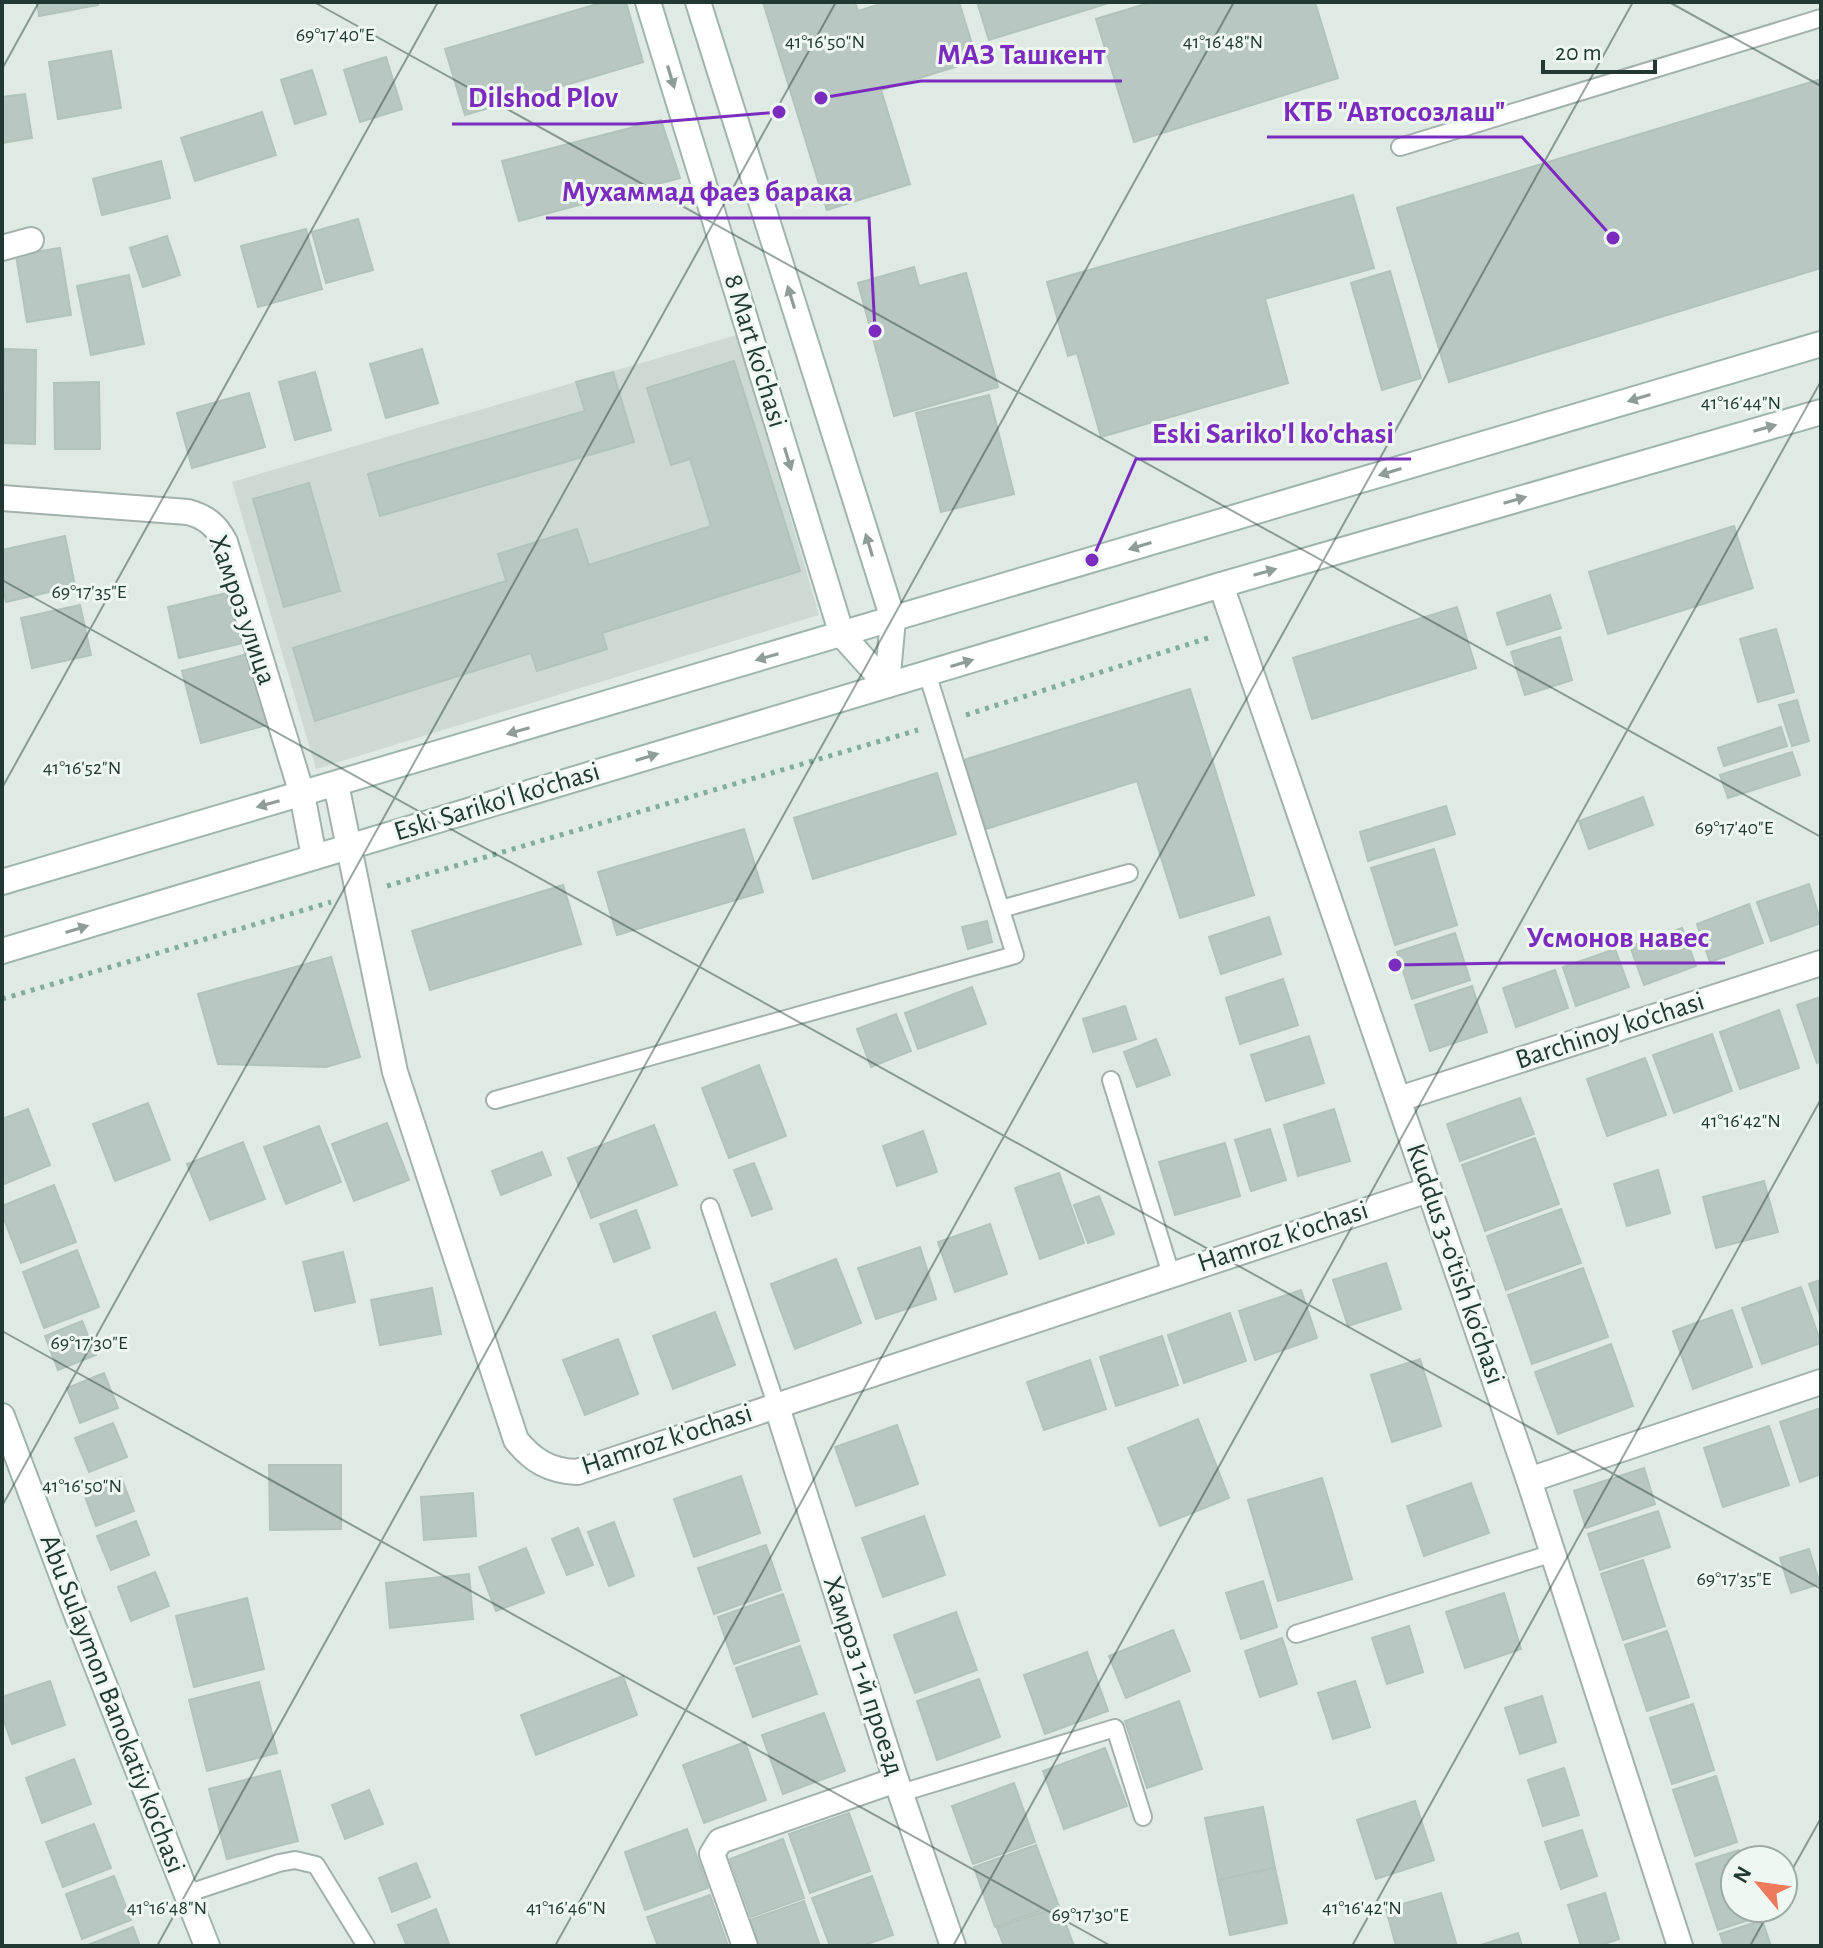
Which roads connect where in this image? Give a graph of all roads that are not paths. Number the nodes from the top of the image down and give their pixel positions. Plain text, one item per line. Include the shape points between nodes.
1 (648, 2) edge
2 (698, 2) edge
3 (1821, 18) edge
4 (1400, 147) dead end
5 (31, 240) dead end
6 (2, 248) edge
7 (1821, 344) edge
8 (1821, 412) edge
9 (2, 498) edge
10 (1221, 585) junction
11 (893, 619) junction
12 (842, 635) junction
13 (927, 673) junction
14 (887, 685) junction
15 (336, 784) junction
16 (302, 794) junction
17 (349, 846) junction
18 (314, 857) junction
19 (1129, 873) dead end
20 (2, 882) edge
21 (1001, 909) junction
22 (2, 951) edge
23 (1821, 963) edge
24 (1111, 1080) dead end
25 (1399, 1099) junction
26 (495, 1100) dead end
27 (1428, 1190) junction
28 (710, 1207) dead end
29 (1171, 1274) junction
30 (1821, 1382) edge
31 (776, 1404) junction
32 (2, 1416) edge
33 (1529, 1480) junction
34 (1553, 1553) junction
35 (1296, 1634) dead end
36 (898, 1787) junction
37 (1143, 1817) dead end
38 (186, 1894) junction
39 (207, 1946) edge
40 (366, 1946) edge
41 (745, 1946) edge
42 (953, 1946) edge
43 (1680, 1946) edge

1 -> 12 street, 8 Mart ko'chasi
11 -> 2 street, 8 Mart ko'chasi
3 - 4 lane
5 - 6 street
7 -> 11 street
10 -> 8 street, Eski Sariko'l ko'chasi
9 - 16 street, Хамроз улица via 188,512 209,521 225,542
13 -> 10 street, Eski Sariko'l ko'chasi
10 - 25 street, Kuddus 3-o'tish ko'chasi
11 - 12 street
11 - 14 street
12 - 14 street, 8 Mart ko'chasi
12 -> 15 street
13 - 14 street, Eski Sariko'l ko'chasi
13 - 21 lane
17 -> 14 street, Eski Sariko'l ko'chasi
15 - 16 street
15 - 17 street, Hamroz k'ochasi
16 - 18 street, Хамроз улица
16 -> 20 street
17 - 18 street, Eski Sariko'l ko'chasi
17 - 31 street, Hamroz k'ochasi via 395,1072 516,1440 528,1455 559,1471 577,1472
22 -> 18 street, Eski Sariko'l ko'chasi
19 - 21 lane
21 - 26 lane via 1015,955
23 - 25 street, Barchinoy ko'chasi
24 - 29 lane
25 - 27 street, Kuddus 3-o'tish ko'chasi
27 - 29 street, Hamroz k'ochasi
27 - 33 street, Kuddus 3-o'tish ko'chasi
28 - 31 lane
29 - 31 street, Hamroz k'ochasi
30 - 33 street
31 - 36 street, Хамроз 1-й проезд
32 - 38 street, Abu Sulaymon Banokatiy ko'chasi
33 - 34 street, Kuddus 3-o'tish ko'chasi
34 - 35 lane
34 - 43 street, Kuddus 3-o'tish ko'chasi
36 - 37 lane via 1115,1728
36 - 41 street via 720,1841 712,1854
36 - 42 street, Хамроз 1-й проезд
38 - 39 street, Abu Sulaymon Banokatiy ko'chasi
38 - 40 lane via 279,1863 316,1865

